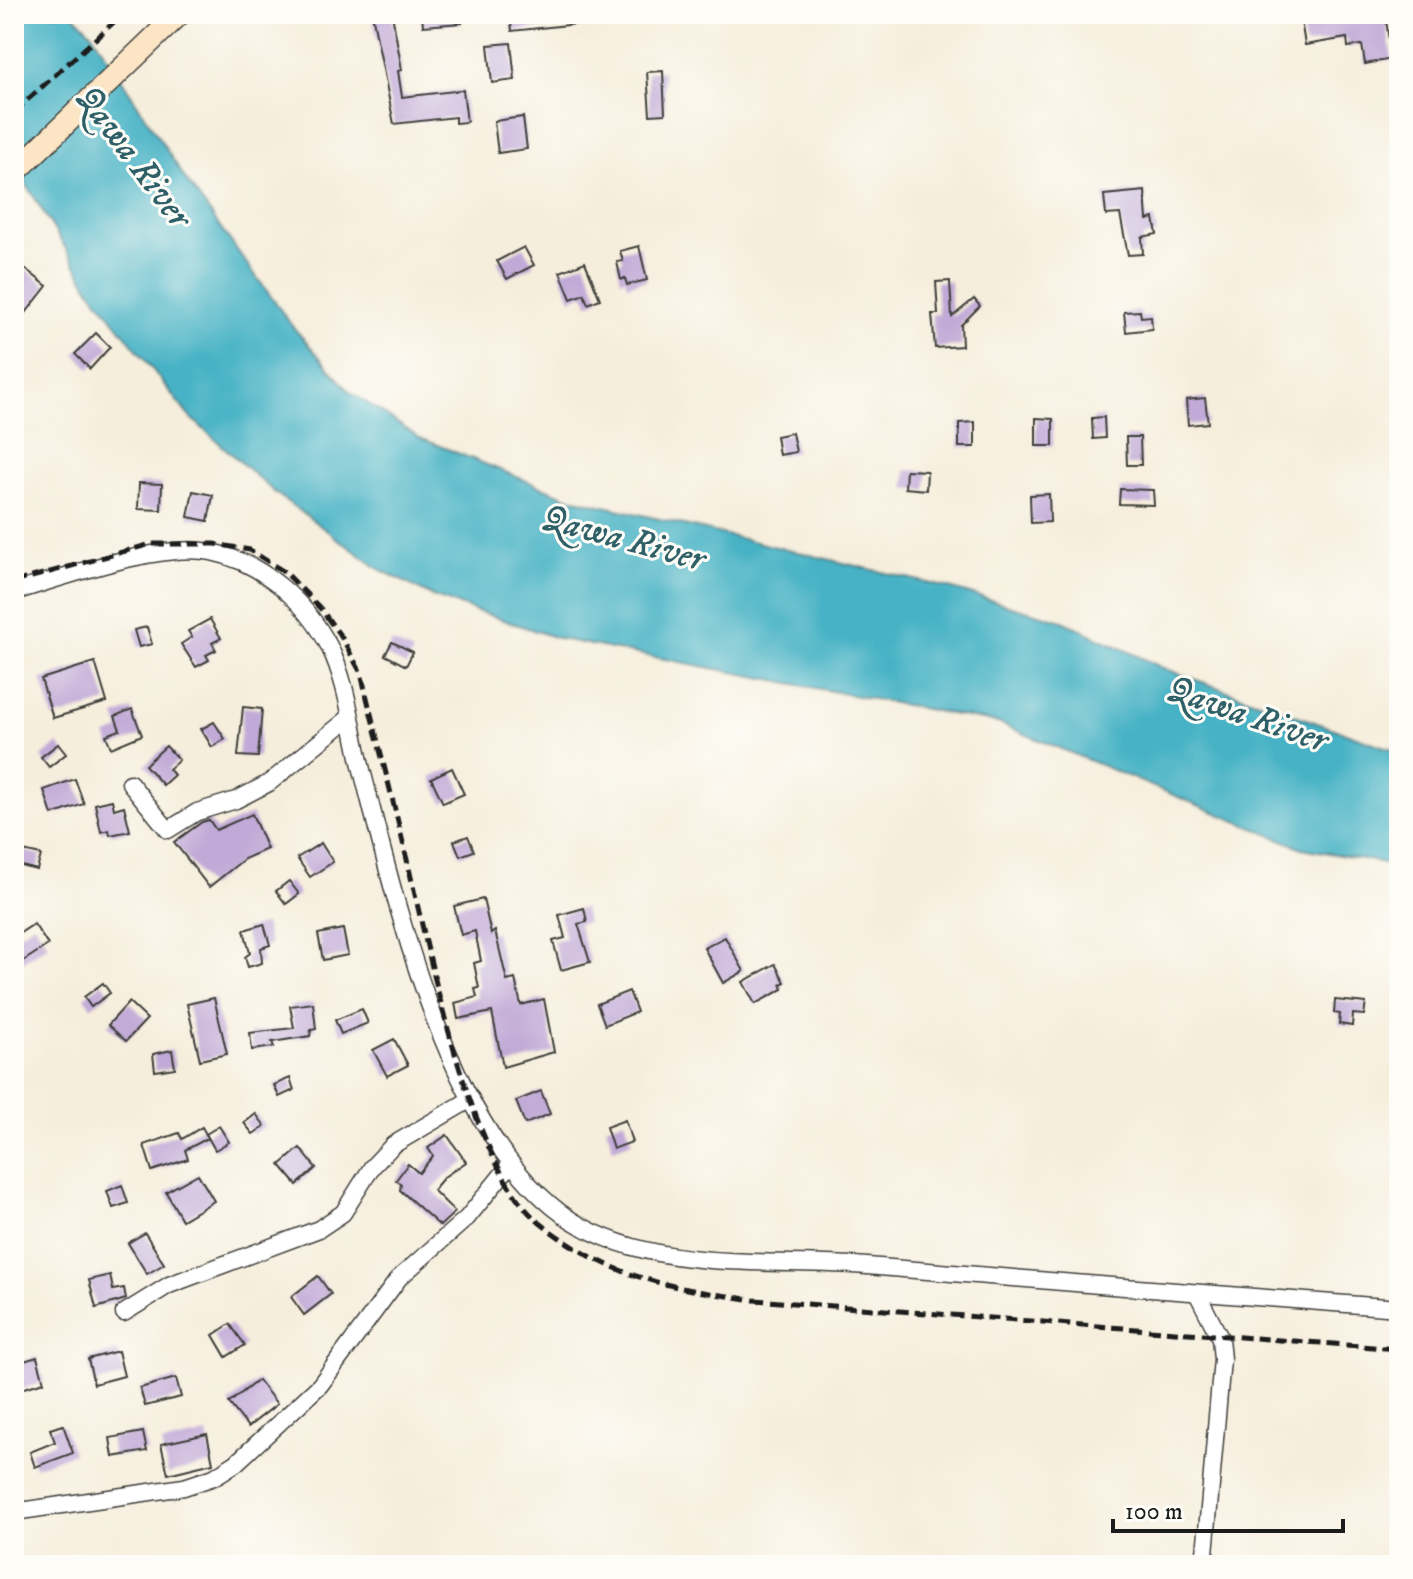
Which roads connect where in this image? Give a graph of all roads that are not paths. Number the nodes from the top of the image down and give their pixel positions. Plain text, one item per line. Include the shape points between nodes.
1 (179, 14) edge
2 (14, 173) edge
3 (14, 592) edge
4 (349, 718) junction
5 (130, 783) dead end
6 (471, 1099) junction
7 (510, 1165) junction
8 (1197, 1293) junction
9 (1399, 1308) edge
10 (124, 1313) dead end
11 (14, 1512) edge
12 (1204, 1565) edge

1 - 2 main road
3 - 4 street via 181,549 234,559 276,583 309,614 341,675
4 - 5 street via 269,783 197,812 168,830
4 - 6 street via 398,907
6 - 7 street
6 - 10 street via 393,1145 343,1213 319,1229 169,1285
7 - 8 street via 568,1218 606,1240 659,1253
7 - 11 street via 467,1218 399,1278 320,1385 236,1463 184,1487
8 - 9 street
8 - 12 street via 1220,1338 1222,1359

